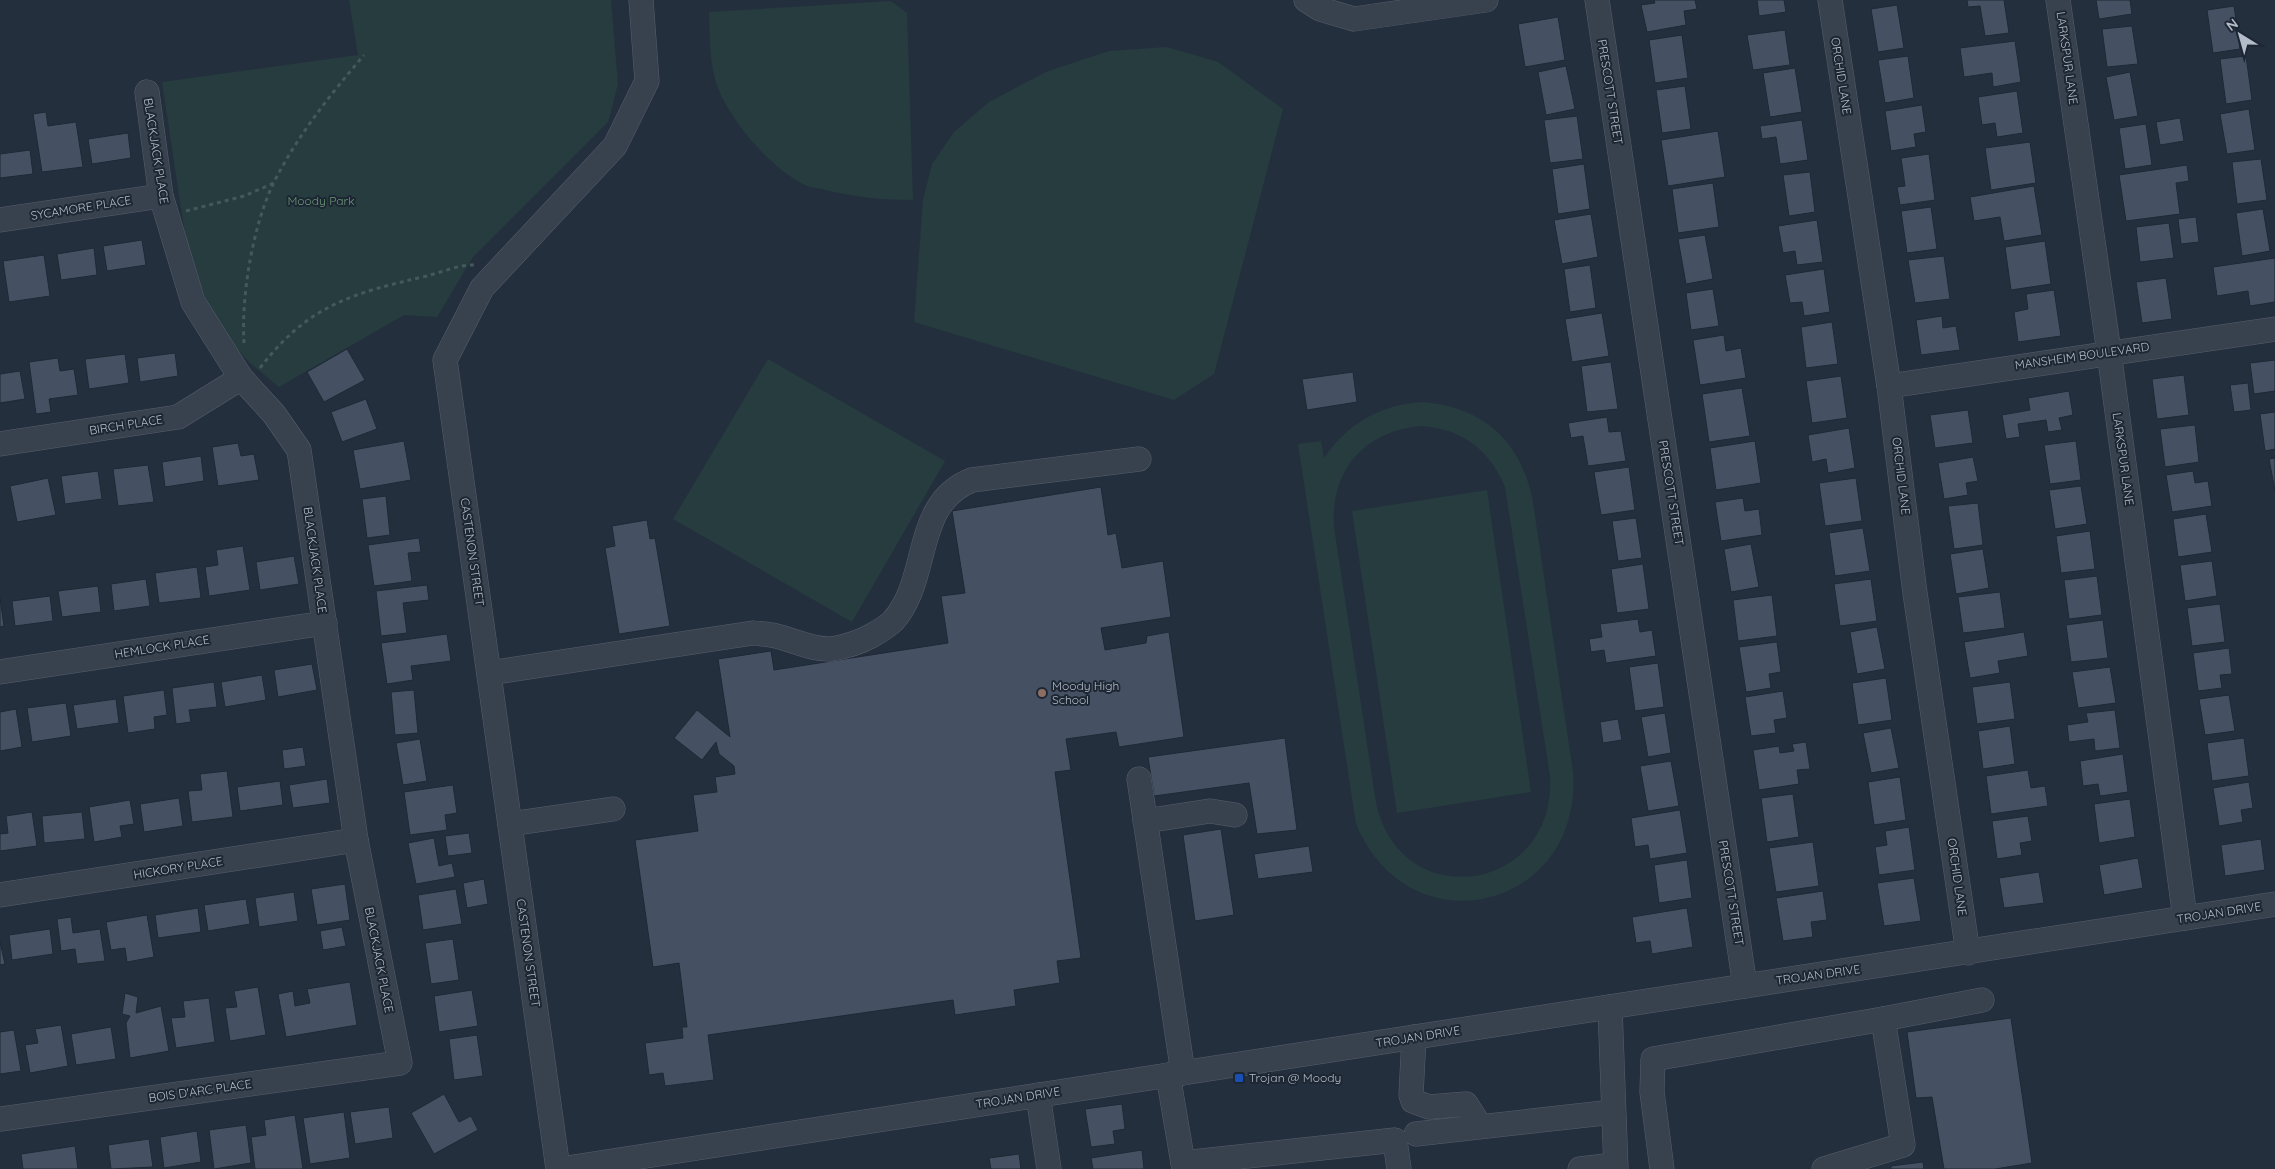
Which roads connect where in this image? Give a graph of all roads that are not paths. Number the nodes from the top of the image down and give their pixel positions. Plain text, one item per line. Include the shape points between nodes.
1 (641, 0) edge
2 (1306, 0) edge
3 (1486, 0) edge
4 (1596, 0) edge
5 (1830, 0) edge
6 (2058, 0) edge
7 (147, 92) dead end
8 (165, 206) junction
9 (0, 220) edge
10 (2275, 329) edge
11 (2109, 352) junction
12 (244, 371) junction
13 (1889, 386) junction
14 (0, 444) edge
15 (1139, 459) dead end
16 (324, 623) junction
17 (0, 672) edge
18 (489, 673) junction
19 (1138, 779) dead end
20 (613, 809) dead end
21 (1235, 815) dead end
22 (1145, 821) junction
23 (510, 824) junction
24 (356, 840) junction
25 (0, 895) edge
26 (2275, 904) edge
27 (2185, 918) junction
28 (1968, 953) junction
29 (1745, 986) junction
30 (1982, 1000) dead end
31 (1610, 1007) junction
32 (1882, 1020) junction
33 (1414, 1037) junction
34 (400, 1063) joint
35 (1176, 1074) junction
36 (1038, 1095) junction
37 (1613, 1112) junction
38 (0, 1119) edge
39 (1480, 1126) junction
40 (1416, 1134) dead end
41 (1184, 1166) edge
42 (1615, 1167) edge
43 (560, 1169) edge
44 (1049, 1169) edge
45 (1399, 1169) edge
46 (1580, 1169) edge
47 (1662, 1169) edge
48 (1824, 1169) edge

1 - 18 street, CASTENON STREET via 647,81 615,146 482,288 445,360
2 - 3 street via 1320,9 1354,19
4 - 29 street, PRESCOTT STREET
5 - 13 street, ORCHID LANE
6 - 11 street, LARKSPUR LANE
7 - 8 street, BLACKJACK PLACE
8 - 9 street, SYCAMORE PLACE
8 - 12 street, BLACKJACK PLACE via 193,302
10 - 11 street, MANSHEIM BOULEVARD
11 - 13 street, MANSHEIM BOULEVARD
11 - 27 street, LARKSPUR LANE
12 - 14 street, BIRCH PLACE via 178,417
12 - 16 street, BLACKJACK PLACE via 299,450
13 - 28 street, ORCHID LANE via 1915,593
15 - 18 street via 972,480 962,484 938,507 928,527 916,579 904,604 892,622 862,640 831,649 753,634
16 - 17 street, HEMLOCK PLACE
16 - 24 street, BLACKJACK PLACE
18 - 23 street, CASTENON STREET
19 - 22 street
20 - 23 street
21 - 22 street via 1210,811
22 - 35 street
23 - 43 street, CASTENON STREET
24 - 25 street, HICKORY PLACE
24 - 34 street, BLACKJACK PLACE
26 - 27 street, TROJAN DRIVE
27 - 28 street, TROJAN DRIVE
28 - 29 street, TROJAN DRIVE
29 - 31 street, TROJAN DRIVE
30 - 32 street
31 - 33 street, TROJAN DRIVE
31 - 37 street
32 - 47 street via 1653,1059 1652,1092
32 - 48 street via 1903,1145
33 - 35 street, TROJAN DRIVE
33 - 39 street via 1410,1094 1413,1101 1429,1107 1466,1104
34 - 38 street, BOIS D'ARC PLACE
35 - 36 street, TROJAN DRIVE
35 - 41 street
36 - 43 street, TROJAN DRIVE
36 - 44 street
37 - 39 street
37 - 42 street
39 - 40 street
41 - 45 street via 1395,1140
42 - 46 street

